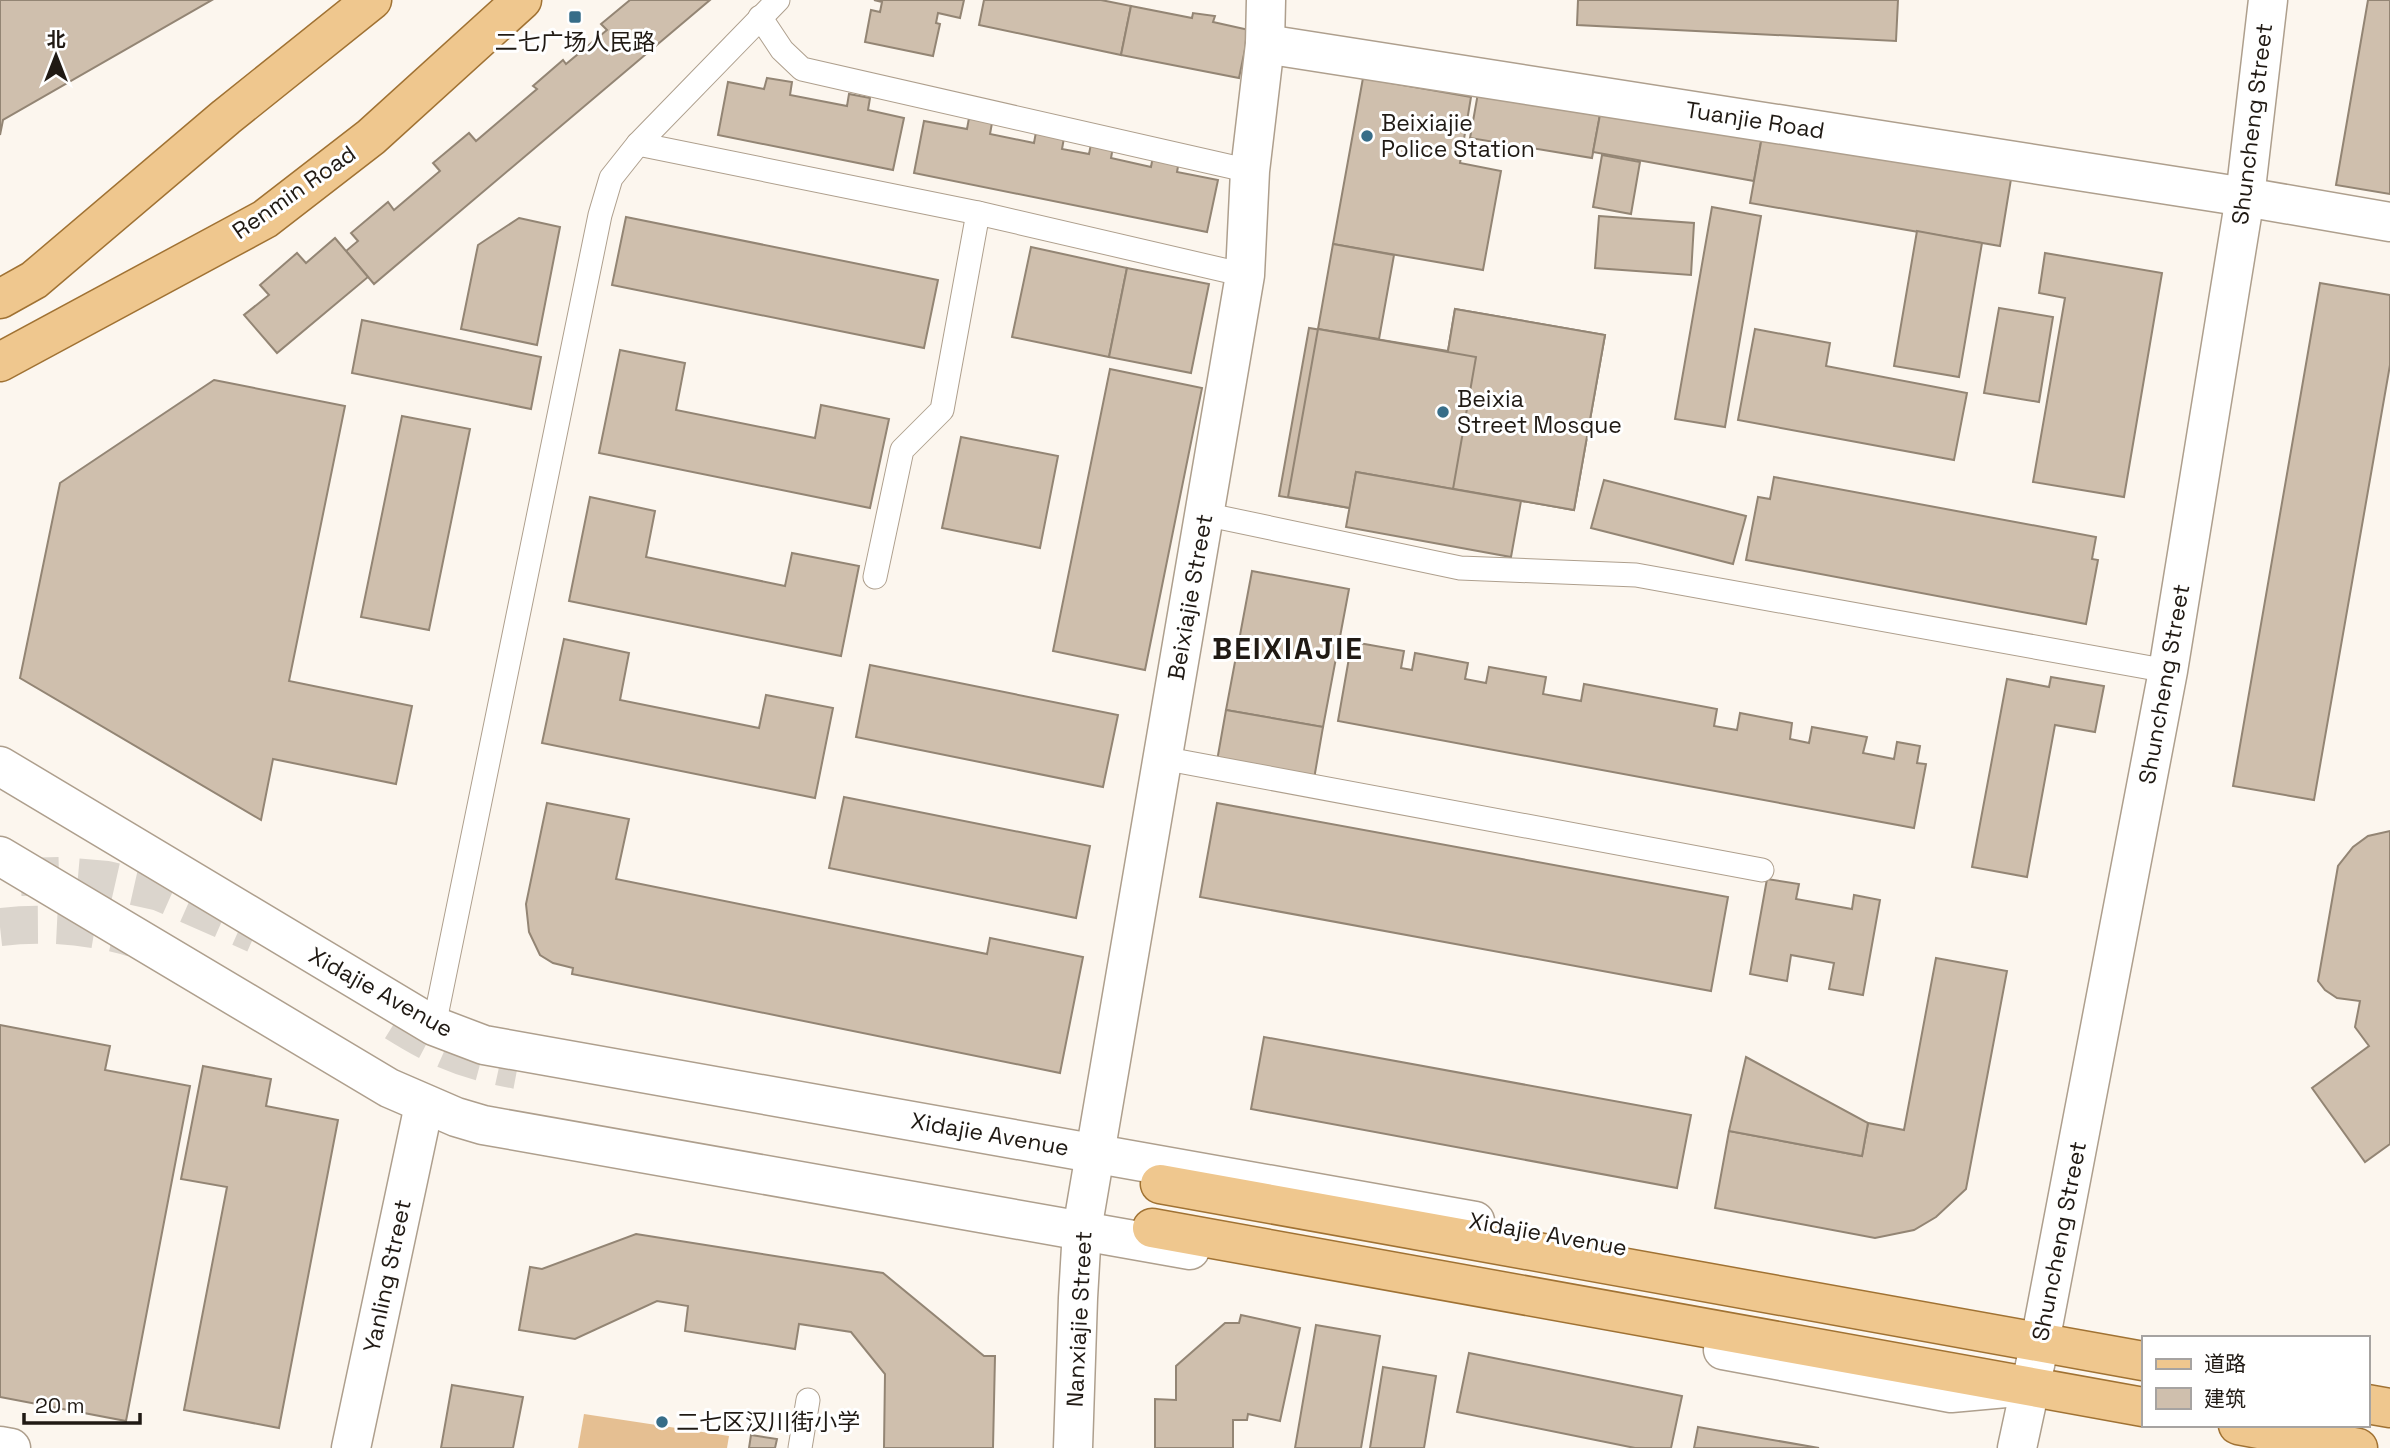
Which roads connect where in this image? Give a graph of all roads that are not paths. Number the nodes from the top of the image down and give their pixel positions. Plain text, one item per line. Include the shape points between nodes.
1 (372, 0) edge
2 (522, 0) edge
3 (778, 0) edge
4 (1266, 0) edge
5 (2268, 0) edge
6 (760, 17) junction
7 (1265, 44) junction
8 (638, 144) junction
9 (1250, 171) junction
10 (2245, 197) junction
11 (978, 213) junction
12 (2390, 222) edge
13 (1245, 275) junction
14 (0, 299) edge
15 (0, 362) edge
16 (1204, 514) junction
17 (875, 577) dead end
18 (2168, 671) junction
19 (1162, 758) junction
20 (0, 765) edge
21 (0, 856) edge
22 (1762, 870) dead end
23 (434, 1026) junction
24 (424, 1105) junction
25 (1096, 1153) junction
26 (1160, 1184) dead end
27 (1089, 1190) joint
28 (1152, 1228) dead end
29 (1083, 1230) junction
30 (2142, 1362) edge
31 (2035, 1364) junction
32 (808, 1400) dead end
33 (2369, 1404) edge
34 (2142, 1407) edge
35 (2390, 1408) edge
36 (2248, 1427) edge
37 (0, 1446) edge
38 (10, 1448) edge
39 (351, 1448) edge
40 (800, 1448) edge
41 (1073, 1448) edge
42 (2017, 1448) edge
43 (2358, 1448) edge

1 - 14 main road via 34,280
2 - 15 main road, Renmin Road via 371,137 265,219
3 - 6 lane
4 - 7 street, Beixiajie Street
5 - 10 street, Shuncheng Street
6 - 8 lane
6 - 9 lane via 782,50 802,69
7 - 9 street, Beixiajie Street
7 - 10 street, Tuanjie Road
8 - 11 lane
8 - 23 lane via 611,178 600,215
9 - 13 street, Beixiajie Street
10 - 12 street, Tuanjie Road
10 - 18 street, Shuncheng Street
11 - 13 lane
11 - 17 lane via 942,410 902,450
13 - 16 street, Beixiajie Street
16 - 18 lane via 1460,568 1636,575
16 - 19 street, Beixiajie Street
18 - 31 street, Shuncheng Street
19 - 22 lane
19 - 25 street, Beixiajie Street
20 - 23 street, Xidajie Avenue
21 - 24 street, Xidajie Avenue
23 - 25 street, Xidajie Avenue via 484,1045
24 - 29 street, Xidajie Avenue via 483,1125
24 - 39 street, Yanling Street
25 - 27 street, Beixiajie Street
25 - 31 street, Xidajie Avenue via 1963,1309
26 - 31 main road, Xidajie Avenue
27 - 29 street, Nanxiajie Street
28 - 31 main road, Xidajie Avenue
29 - 31 street, Xidajie Avenue via 1951,1393
29 - 41 street, Nanxiajie Street
30 - 31 main road, Xidajie Avenue
31 - 34 main road, Xidajie Avenue
31 - 42 street, Shuncheng Street
32 - 40 lane
33 - 35 main road
36 - 43 main road
37 - 38 street

